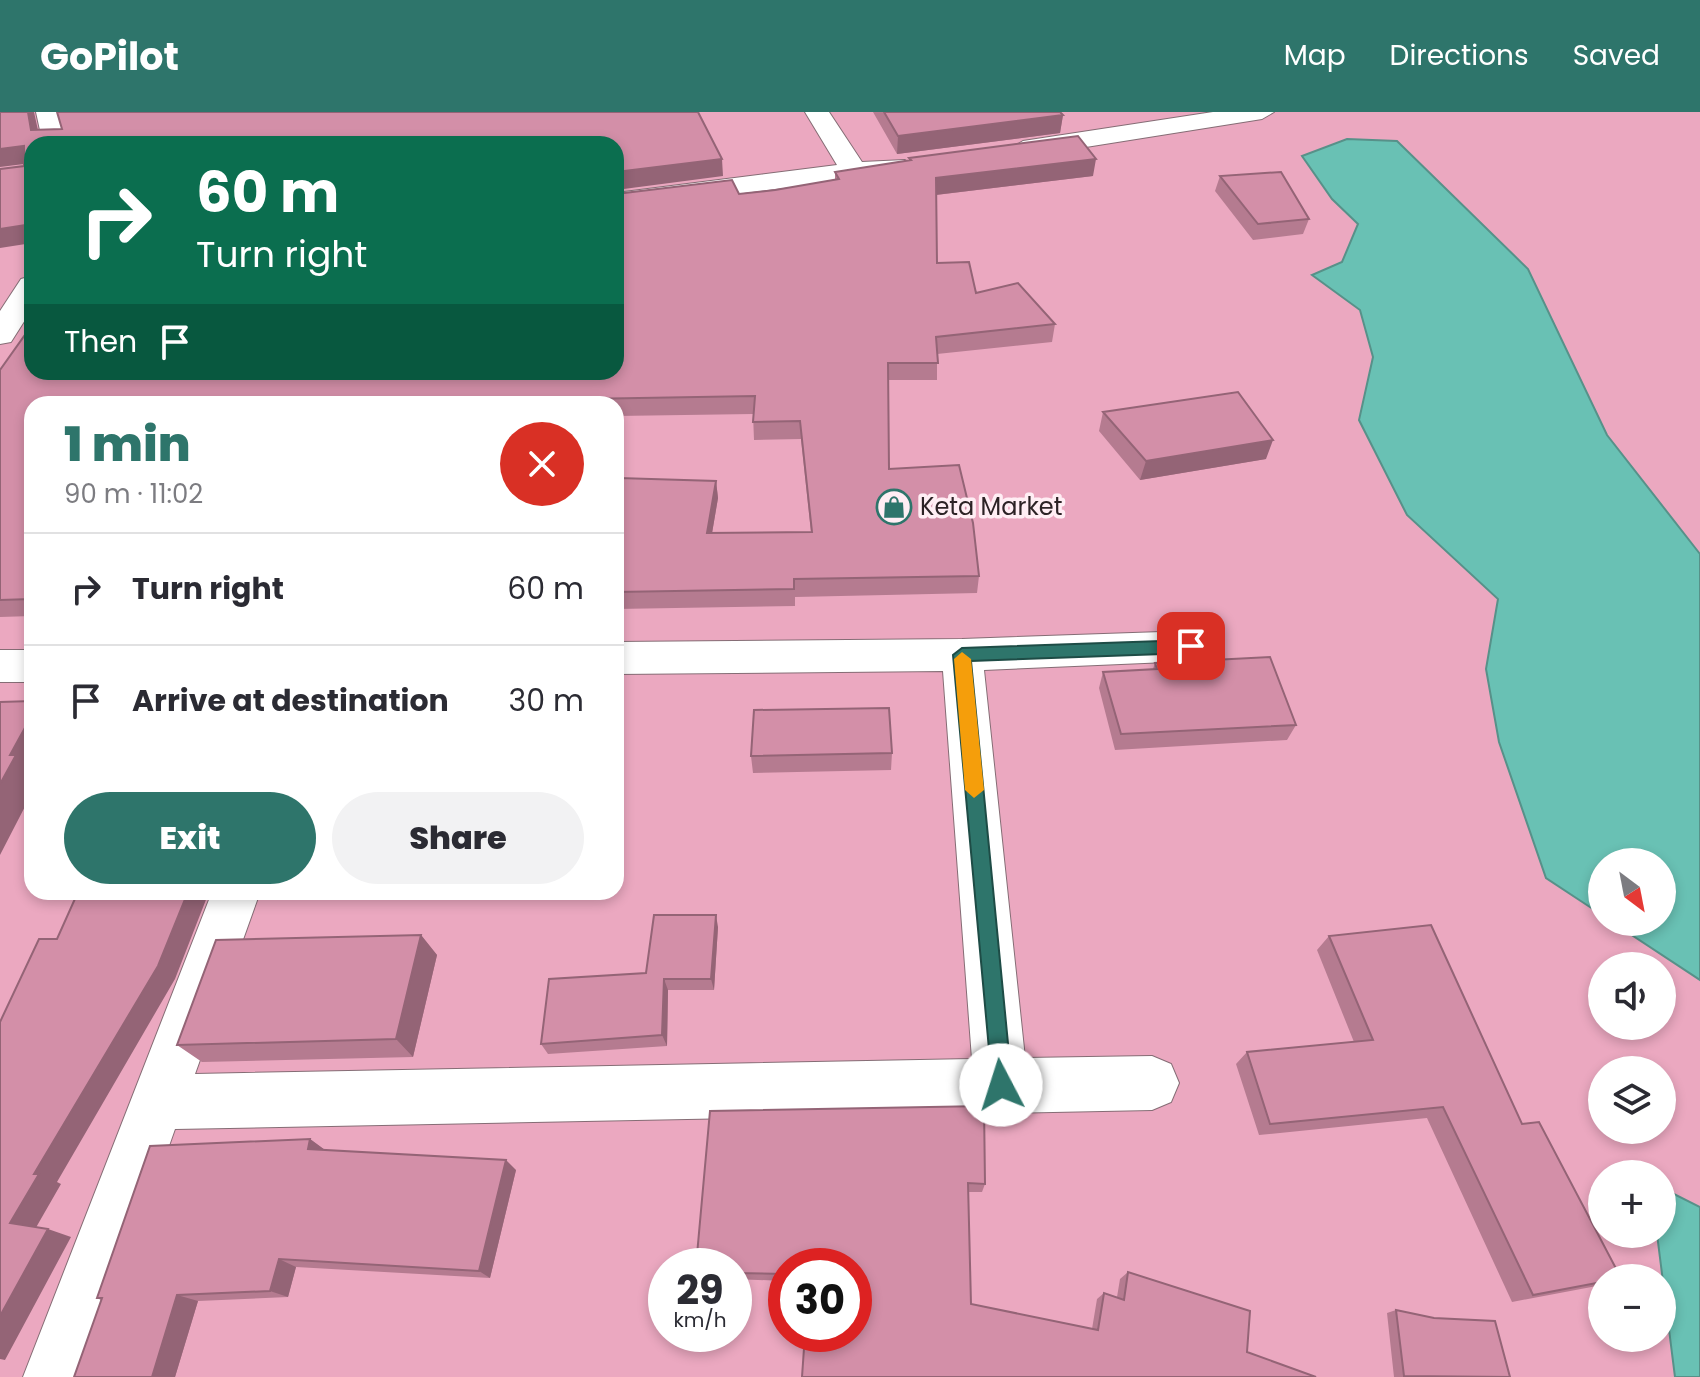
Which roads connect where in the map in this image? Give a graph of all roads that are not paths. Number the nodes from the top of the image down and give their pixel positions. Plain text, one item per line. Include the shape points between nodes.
1 (48, 112) edge
2 (817, 112) edge
3 (1262, 112) edge
4 (54, 136) edge
5 (1002, 152) edge
6 (928, 161) edge
7 (854, 171) junction
8 (624, 200) edge
9 (24, 298) edge
10 (0, 335) edge
11 (1191, 646) dead end
12 (962, 655) junction
13 (624, 658) edge
14 (0, 666) edge
15 (24, 666) edge
16 (233, 900) edge
17 (1152, 1083) dead end
18 (1001, 1085) junction
19 (158, 1102) junction
20 (55, 1377) edge

1 - 4 street
2 - 7 street
3 - 5 street
6 - 7 street
7 - 8 street
9 - 10 street
11 - 12 street
12 - 13 street
12 - 18 street
14 - 15 street
16 - 19 street
17 - 18 street
18 - 19 street
19 - 20 street

